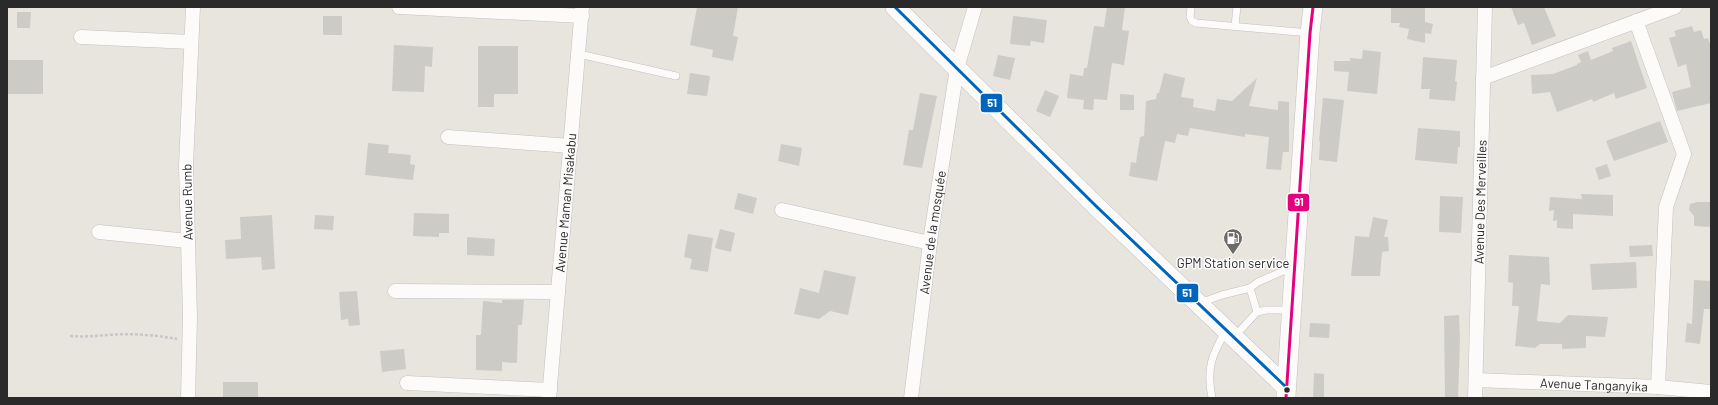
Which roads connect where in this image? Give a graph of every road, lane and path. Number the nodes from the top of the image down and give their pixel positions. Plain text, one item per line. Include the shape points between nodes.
1 (193, 7) edge
2 (399, 7) edge
3 (895, 7) edge
4 (975, 7) edge
5 (1191, 7) edge
6 (1237, 7) edge
7 (1313, 7) edge
8 (1485, 7) edge
9 (1675, 7) edge
10 (582, 12) edge
11 (1636, 21) junction
12 (1235, 26) junction
13 (1310, 33) junction
14 (81, 37) dead end
15 (191, 42) junction
16 (579, 54) junction
17 (957, 68) junction
18 (676, 76) dead end
19 (1483, 78) junction
20 (448, 137) dead end
21 (572, 146) junction
22 (782, 210) dead end
23 (99, 232) dead end
24 (188, 241) junction
25 (930, 243) junction
26 (1294, 266) junction
27 (1250, 288) junction
28 (395, 291) dead end
29 (558, 292) junction
30 (1198, 303) junction
31 (1291, 310) junction
32 (1257, 312) junction
33 (1230, 333) junction
34 (70, 336) dead end
35 (190, 340) junction
36 (1476, 380) junction
37 (408, 383) dead end
38 (1658, 387) junction
39 (1711, 392) edge
40 (1286, 393) edge
41 (550, 394) edge
42 (188, 398) edge
43 (911, 398) edge
44 (1212, 398) edge
45 (1476, 398) edge

1 - 15 street, Avenue Rumb
2 - 10 street
3 - 17 street
4 - 17 street, Avenue de la mosquée
5 - 12 lane via 1190,17 1196,23
6 - 12 lane
7 - 13 street
8 - 19 street, Avenue Des Merveilles
9 - 11 street
10 - 16 street, Avenue Maman Misakabu
11 - 19 street
11 - 38 street via 1684,154 1666,207
12 - 13 lane
13 - 26 street
14 - 15 street
15 - 24 street, Avenue Rumb via 186,165
16 - 18 lane
16 - 21 street, Avenue Maman Misakabu
17 - 25 street, Avenue de la mosquée
17 - 30 street
19 - 36 street, Avenue Des Merveilles
20 - 21 street
21 - 29 street, Avenue Maman Misakabu
22 - 25 street
23 - 24 street
24 - 35 street, Avenue Rumb
25 - 43 street, Avenue de la mosquée
26 - 27 lane
26 - 31 street
27 - 30 lane
27 - 32 lane
28 - 29 street
29 - 41 street, Avenue Maman Misakabu
30 - 33 street
31 - 32 lane
31 - 40 street
32 - 33 lane
33 - 40 street
33 - 44 lane via 1212,355 1209,383
34 - 35 path via 156,336
35 - 42 street, Avenue Rumb
36 - 38 street, Avenue Tanganyika
36 - 45 street, Avenue Des Merveilles
37 - 41 street
38 - 39 street, Avenue Tanganyika

